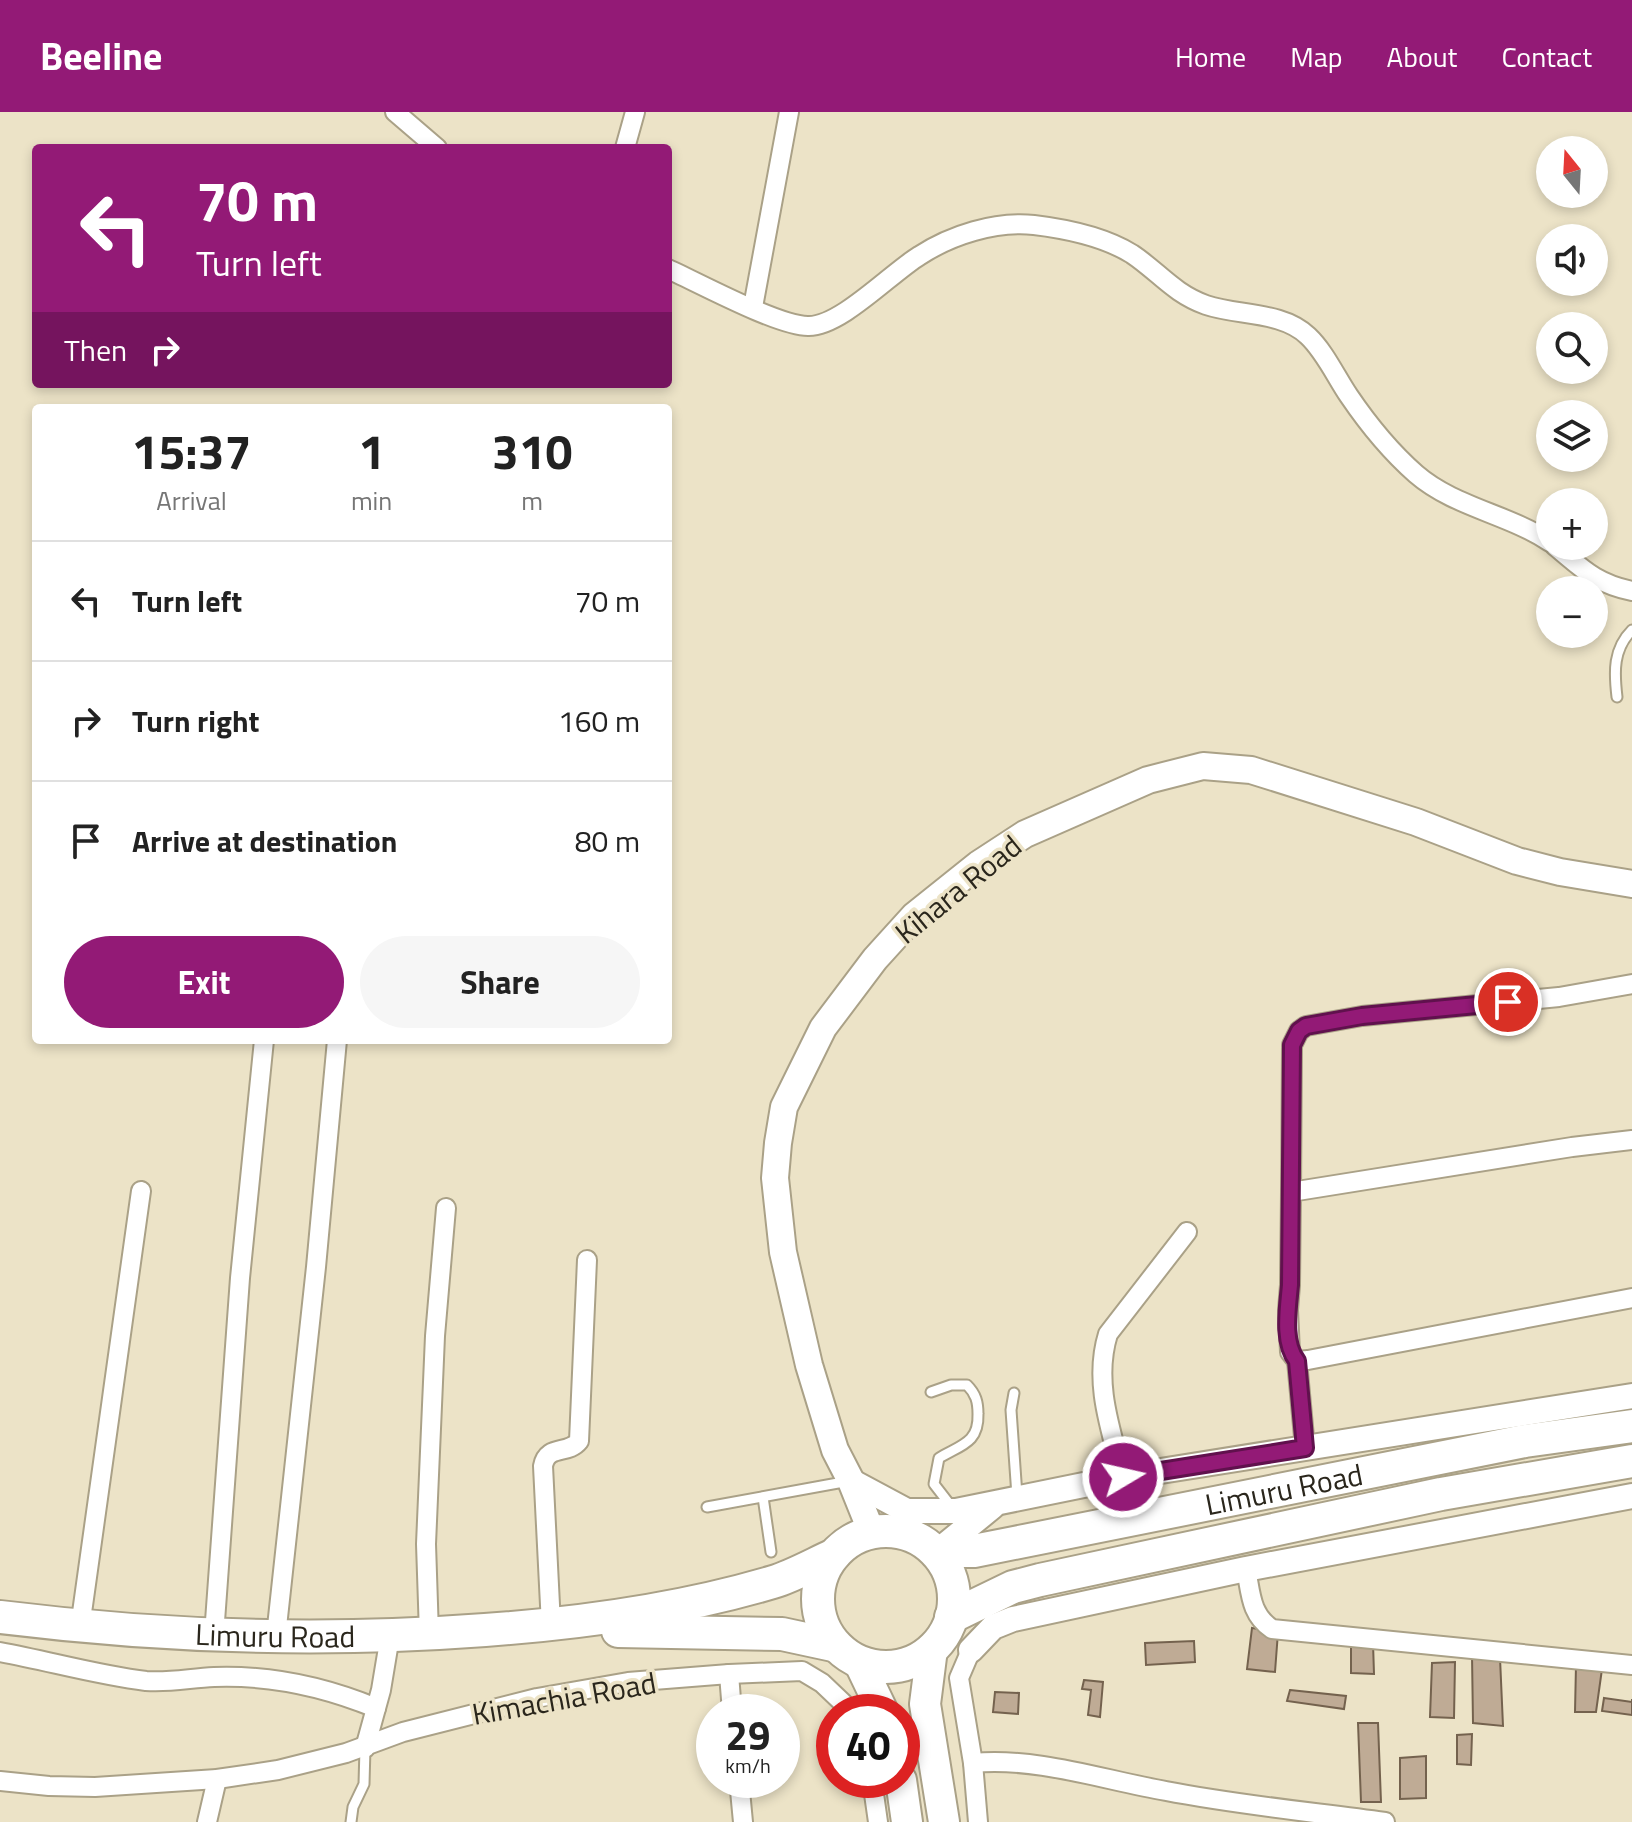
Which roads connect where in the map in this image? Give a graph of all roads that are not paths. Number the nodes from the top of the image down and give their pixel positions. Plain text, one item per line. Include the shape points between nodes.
1 (395, 112) edge
2 (635, 112) edge
3 (789, 112) edge
4 (432, 144) edge
5 (626, 144) edge
6 (672, 271) edge
7 (753, 307) junction
8 (1536, 535) edge
9 (1571, 560) edge
10 (1632, 591) edge
11 (1632, 630) edge
12 (1617, 697) dead end
13 (1632, 884) edge
14 (1632, 984) edge
15 (264, 1044) edge
16 (337, 1044) edge
17 (1632, 1140) edge
18 (141, 1191) dead end
19 (1291, 1192) junction
20 (446, 1208) dead end
21 (1187, 1232) dead end
22 (587, 1260) dead end
23 (1632, 1298) edge
24 (1297, 1361) junction
25 (931, 1392) dead end
26 (1014, 1393) dead end
27 (1632, 1396) edge
28 (1632, 1426) edge
29 (1305, 1448) junction
30 (1632, 1461) edge
31 (1123, 1477) junction
32 (851, 1481) junction
33 (1632, 1496) edge
34 (763, 1497) junction
35 (1006, 1502) junction
36 (707, 1507) dead end
37 (956, 1511) junction
38 (872, 1533) junction
39 (938, 1551) junction
40 (771, 1552) dead end
41 (834, 1555) junction
42 (1246, 1569) junction
43 (0, 1617) edge
44 (951, 1617) junction
45 (551, 1625) junction
46 (80, 1627) junction
47 (429, 1634) junction
48 (214, 1635) junction
49 (276, 1636) junction
50 (390, 1636) junction
51 (833, 1645) junction
52 (932, 1649) junction
53 (971, 1650) joint
54 (0, 1652) edge
55 (860, 1664) junction
56 (1632, 1665) edge
57 (729, 1674) junction
58 (731, 1694) edge
59 (834, 1694) edge
60 (874, 1694) edge
61 (376, 1708) junction
62 (365, 1748) junction
63 (973, 1763) junction
64 (217, 1779) junction
65 (0, 1781) edge
66 (741, 1798) edge
67 (875, 1798) edge
68 (904, 1798) edge
69 (1236, 1802) junction
70 (207, 1822) edge
71 (351, 1822) edge
72 (743, 1822) edge
73 (878, 1822) edge
74 (907, 1822) edge
75 (944, 1822) edge
76 (978, 1822) edge
77 (1235, 1822) edge
78 (1385, 1822) edge

1 - 4 street
2 - 5 street
3 - 7 street
6 - 7 street
7 - 8 street via 817,326 919,256 964,234 1031,225 1098,238 1134,256 1190,300 1296,326 1310,337 1385,443 1417,474
9 - 10 street via 1594,579
11 - 12 lane via 1616,661
13 - 32 main road, Kihara Road via 1517,861 1297,783 1218,766 1179,770 1107,796 1025,834 979,864 914,916 875,959 823,1028 784,1107 775,1178 783,1252 809,1365 835,1450
14 - 19 street via 1306,1026 1292,1045
15 - 48 street
16 - 49 street
17 - 19 street
18 - 46 street
19 - 24 street via 1288,1310 1290,1352
20 - 47 street via 426,1544
21 - 31 street via 1108,1334 1104,1348 1103,1400
22 - 45 street via 579,1441 572,1448 550,1452 543,1466
23 - 24 street
24 - 29 street
25 - 37 lane via 967,1385 977,1397 979,1429 971,1441 939,1458 935,1471 934,1484
26 - 35 lane
27 - 29 street
28 - 39 highway, Limuru Road via 1525,1441 974,1551
29 - 31 street
30 - 44 highway, Limuru Road via 1441,1494 1040,1580
31 - 35 street
32 - 34 lane
32 - 37 street via 907,1511
32 - 38 main road, Kihara Road
33 - 42 street
34 - 36 lane
34 - 40 lane
35 - 37 street
35 - 39 street
38 - 39 highway via 905,1533
38 - 41 highway
39 - 44 highway via 952,1581
41 - 45 highway, Limuru Road via 775,1581 651,1612
41 - 51 highway via 818,1596
42 - 53 street via 1013,1619 993,1627
42 - 56 street via 1254,1609 1272,1629
43 - 46 highway, Limuru Road
44 - 52 highway
45 - 47 highway, Limuru Road
45 - 51 highway, Limuru Road via 622,1632 782,1634
46 - 48 highway, Limuru Road
47 - 50 highway, Limuru Road
48 - 49 highway, Limuru Road
49 - 50 highway, Limuru Road
50 - 61 street
51 - 55 highway
52 - 55 highway via 912,1662 880,1668
52 - 75 main road via 925,1704
53 - 63 street via 959,1678
54 - 61 street via 148,1681 259,1678
55 - 60 main road
57 - 58 street
57 - 59 street, Kimachia Road via 802,1671
57 - 62 street, Kimachia Road via 628,1682 537,1698 403,1732
61 - 62 street
62 - 64 street, Kimachia Road
62 - 71 lane via 364,1784
63 - 69 street via 1057,1768
63 - 76 street
64 - 65 street, Kimachia Road via 95,1787
64 - 70 street
66 - 72 street
67 - 73 street
68 - 74 main road
69 - 77 street
69 - 78 street

